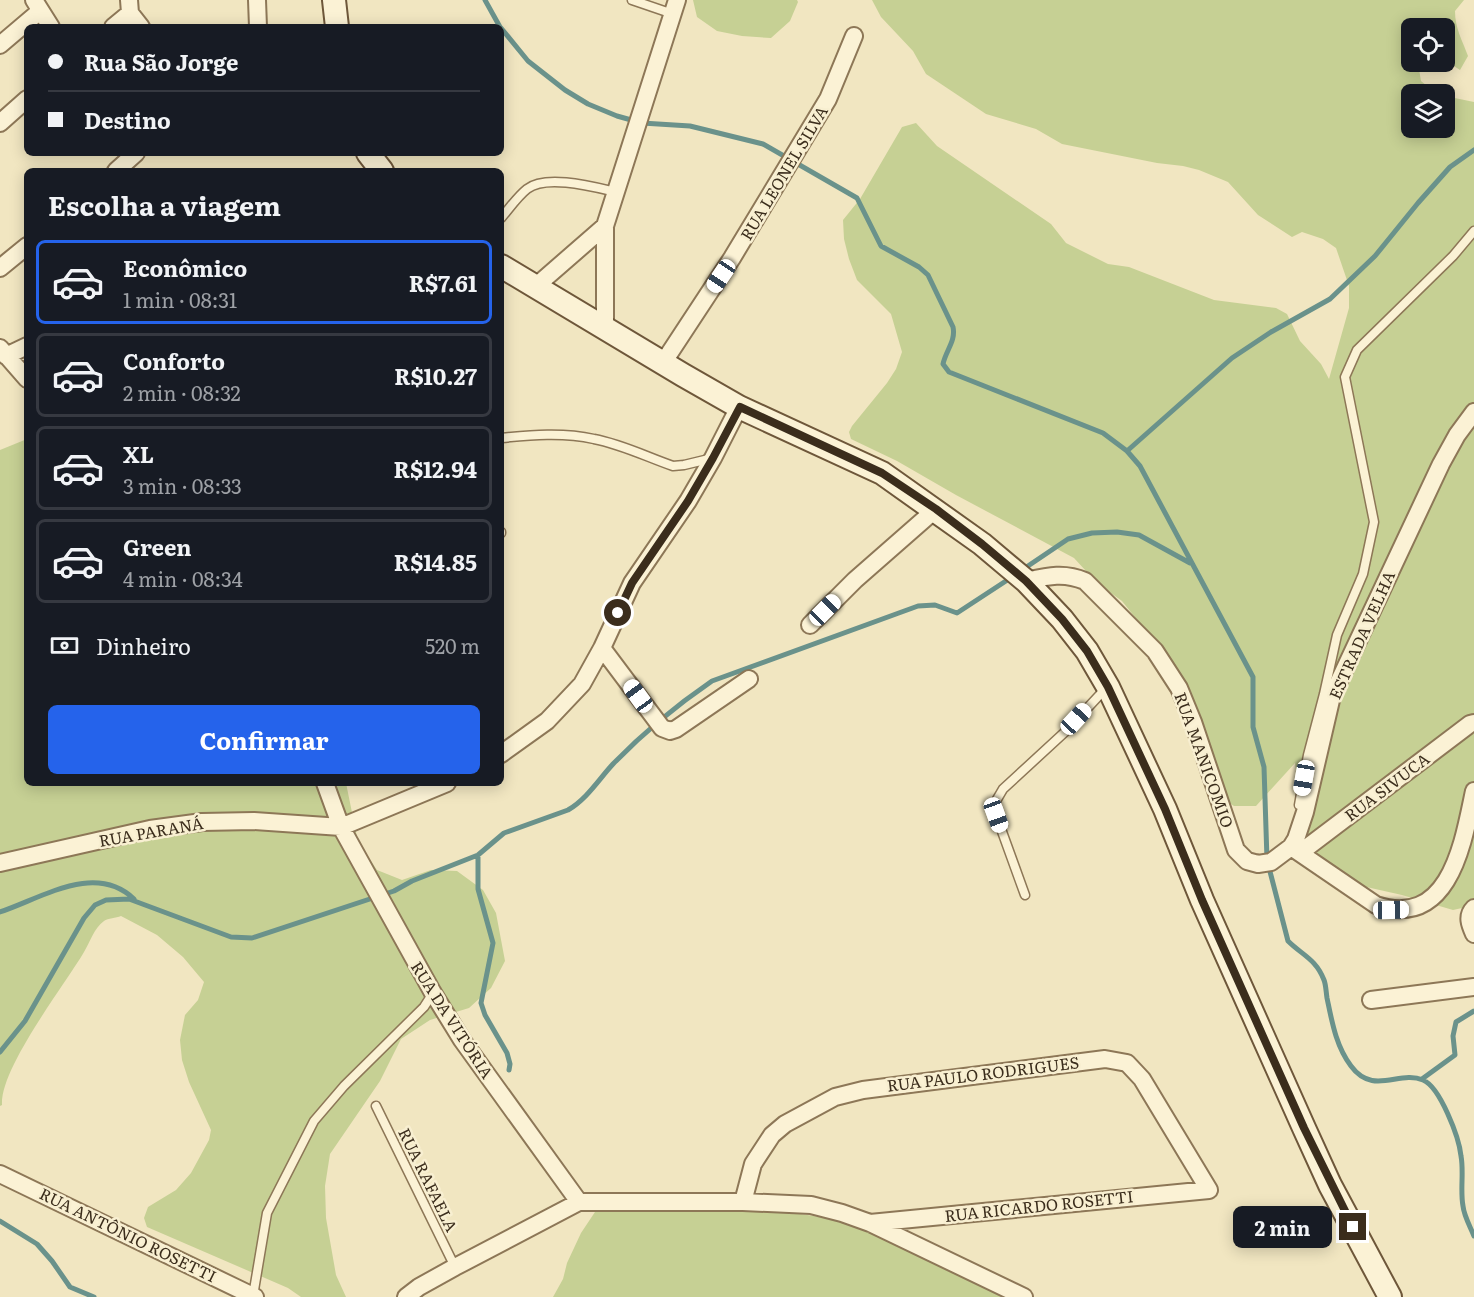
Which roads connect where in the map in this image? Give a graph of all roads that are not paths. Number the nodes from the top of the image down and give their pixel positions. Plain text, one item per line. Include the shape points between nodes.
1 (257, 0) edge
2 (334, 0) edge
3 (632, 0) edge
4 (37, 5) edge
5 (130, 6) edge
6 (675, 7) edge
7 (49, 24) edge
8 (115, 24) edge
9 (139, 24) edge
10 (258, 24) edge
11 (337, 24) edge
12 (854, 36) dead end
13 (0, 45) edge
14 (24, 102) edge
15 (0, 123) edge
16 (133, 156) edge
17 (370, 156) edge
18 (119, 168) edge
19 (380, 168) edge
20 (616, 192) junction
21 (504, 215) edge
22 (605, 226) junction
23 (1474, 231) edge
24 (24, 248) edge
25 (0, 268) edge
26 (504, 268) edge
27 (535, 287) junction
28 (605, 327) junction
29 (24, 347) edge
30 (3, 352) edge
31 (663, 363) junction
32 (24, 376) edge
33 (740, 407) junction
34 (1474, 412) edge
35 (504, 438) edge
36 (713, 458) junction
37 (936, 509) junction
38 (1026, 581) junction
39 (810, 625) dead end
40 (603, 648) junction
41 (749, 679) dead end
42 (1108, 687) junction
43 (1474, 723) edge
44 (504, 752) edge
45 (326, 786) edge
46 (440, 786) edge
47 (1474, 791) edge
48 (341, 827) junction
49 (1296, 849) junction
50 (0, 863) edge
51 (1025, 895) dead end
52 (1474, 908) edge
53 (1472, 930) edge
54 (1474, 987) edge
55 (433, 993) junction
56 (1371, 1000) dead end
57 (376, 1106) dead end
58 (0, 1174) edge
59 (1209, 1190) joint
60 (579, 1202) junction
61 (743, 1202) junction
62 (870, 1223) junction
63 (454, 1267) junction
64 (248, 1295) edge
65 (406, 1297) edge
66 (1024, 1297) edge
67 (1390, 1297) edge

1 - 10 street
2 - 11 main road
3 - 6 lane
4 - 7 street
4 - 13 street
5 - 8 street
5 - 9 street
6 - 20 street
12 - 31 street, RUA LEONEL SILVA via 828,99
14 - 15 street
16 - 18 street
17 - 19 main road
20 - 21 lane via 557,182 543,184 529,188
20 - 22 street
22 - 27 street
22 - 28 street
23 - 49 lane via 1356,350 1345,377 1374,522 1363,574 1337,635 1308,755
24 - 25 street
26 - 27 main road
27 - 28 main road
28 - 31 main road
29 - 30 street
30 - 32 street
31 - 33 main road
33 - 36 street
33 - 37 main road via 882,473
34 - 49 street, ESTRADA VELHA via 1441,464 1332,696
35 - 36 lane via 569,435 594,439 673,466
36 - 40 street via 632,583
37 - 38 main road
37 - 39 street
38 - 42 main road via 1087,651
38 - 49 street, RUA MANICOMIO via 1055,574 1085,581 1155,651 1179,688 1236,850 1247,861 1271,862
40 - 41 street via 662,728 670,731
40 - 44 street via 582,684 547,721
42 - 51 lane via 996,801 996,815
42 - 67 main road via 1330,1185
43 - 49 street, RUA SIVUCA
45 - 48 street, RUA DA VITÓRIA
46 - 48 street
47 - 49 street via 1453,871 1432,897 1419,906 1391,910 1376,905
48 - 50 street, RUA PARANÁ via 202,822 150,829
48 - 55 street, RUA DA VITÓRIA
52 - 53 street via 1470,912
54 - 56 street
55 - 60 street, RUA DA VITÓRIA via 462,1040
55 - 64 lane via 314,1121 267,1212
57 - 63 lane, RUA RAFAELA
58 - 64 street, RUA ANTÔNIO ROSETTI
59 - 61 street, RUA PAULO RODRIGUES via 1142,1079 1126,1063 1105,1059 863,1090 835,1097 772,1135 753,1164
59 - 62 street, RUA RICARDO ROSETTI
60 - 61 street
60 - 63 street
61 - 62 street via 811,1205
62 - 66 street
63 - 65 street

